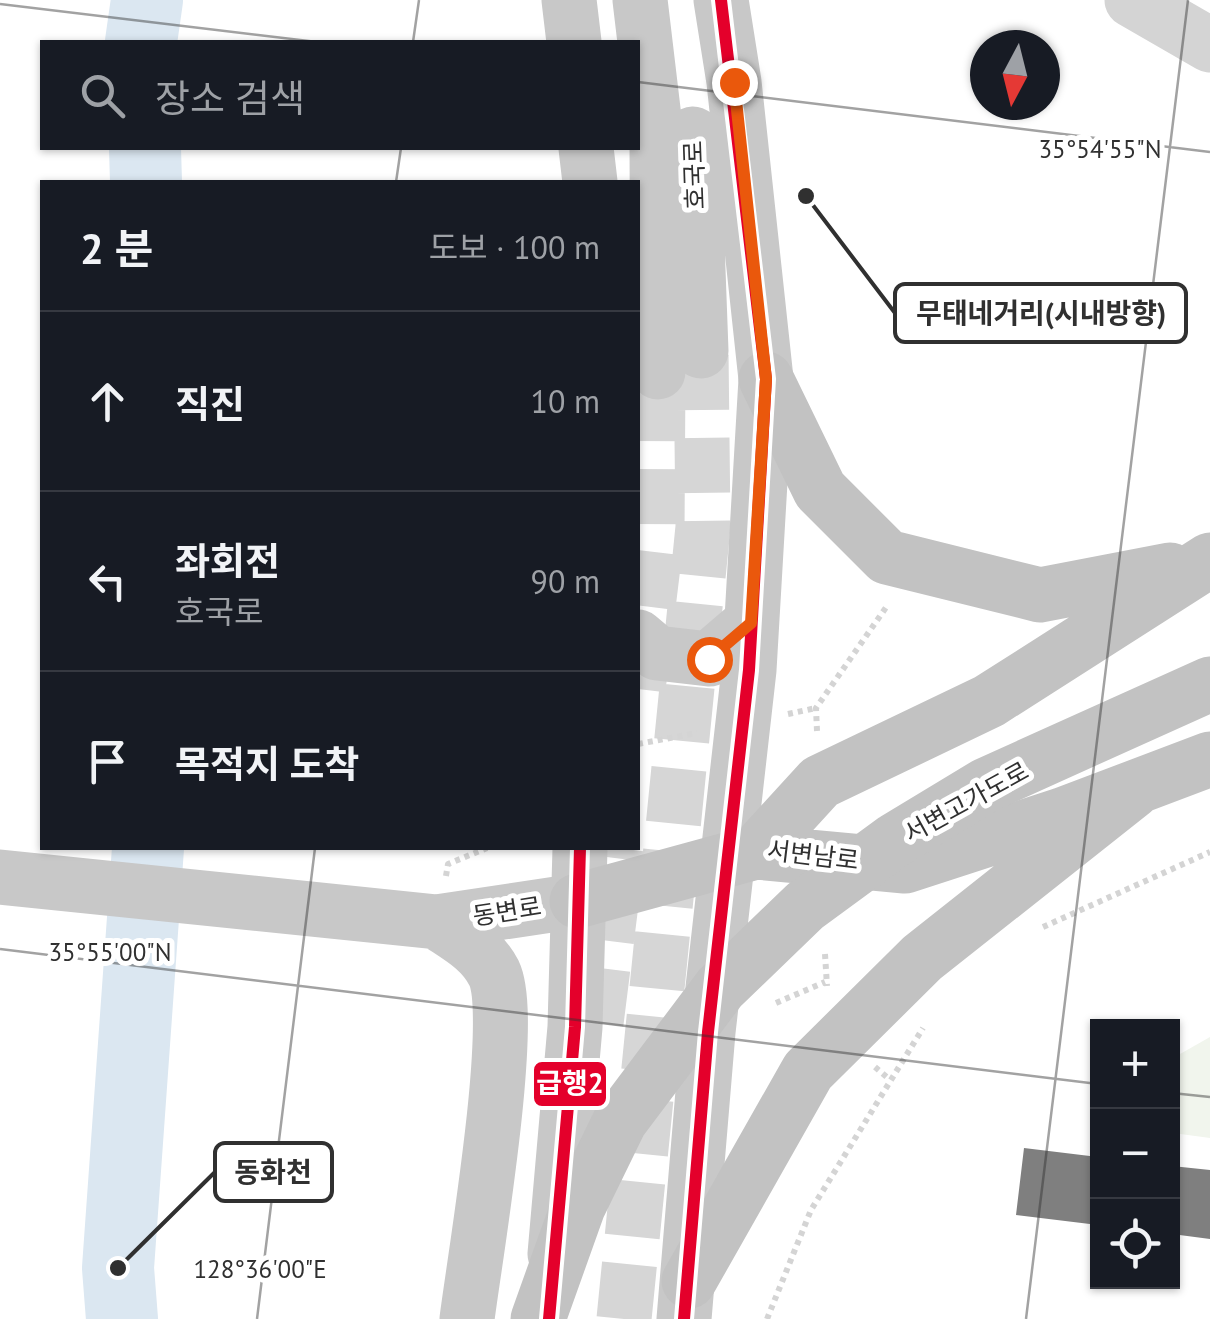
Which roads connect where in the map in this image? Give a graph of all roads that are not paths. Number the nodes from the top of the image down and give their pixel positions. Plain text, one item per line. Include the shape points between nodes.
1 (569, 0) edge
2 (640, 0) edge
3 (672, 0) edge
4 (721, 0) edge
5 (1132, 0) edge
6 (574, 40) edge
7 (1210, 45) edge
8 (586, 150) edge
9 (590, 180) edge
10 (766, 379) junction
11 (1204, 562) edge
12 (751, 623) junction
13 (640, 638) edge
14 (1210, 684) edge
15 (989, 701) junction
16 (1210, 759) edge
17 (1133, 791) junction
18 (1062, 815) junction
19 (580, 850) edge
20 (741, 856) junction
21 (0, 877) edge
22 (577, 901) junction
23 (437, 922) junction
24 (687, 1300) edge
25 (468, 1319) edge
26 (538, 1319) edge
27 (550, 1319) edge

1 - 6 main road
2 - 3 main road, 호국로 via 679,361 692,127
4 - 10 main road, 호국로
5 - 7 street
8 - 9 main road
10 - 11 highway via 820,490 887,557 1040,595
10 - 12 main road, 호국로
11 - 15 highway, 서변남로
12 - 13 main road via 709,659 657,653
12 - 20 main road, 호국로
14 - 26 highway, 서변고가도로, bridge via 986,785 805,906 720,988 620,1121 578,1206
15 - 18 highway via 974,728 972,752 995,798
15 - 20 highway, 서변남로 via 820,782
16 - 17 highway, 서변남로
17 - 18 highway, 서변남로
17 - 24 highway via 922,958 808,1071
18 - 20 highway, 서변남로 via 905,866
19 - 22 main road
20 - 22 highway
20 - 24 main road, 호국로
21 - 23 main road
22 - 23 main road, 동변로
22 - 27 main road via 575,1027
23 - 25 main road via 480,951 496,976 500,1023

